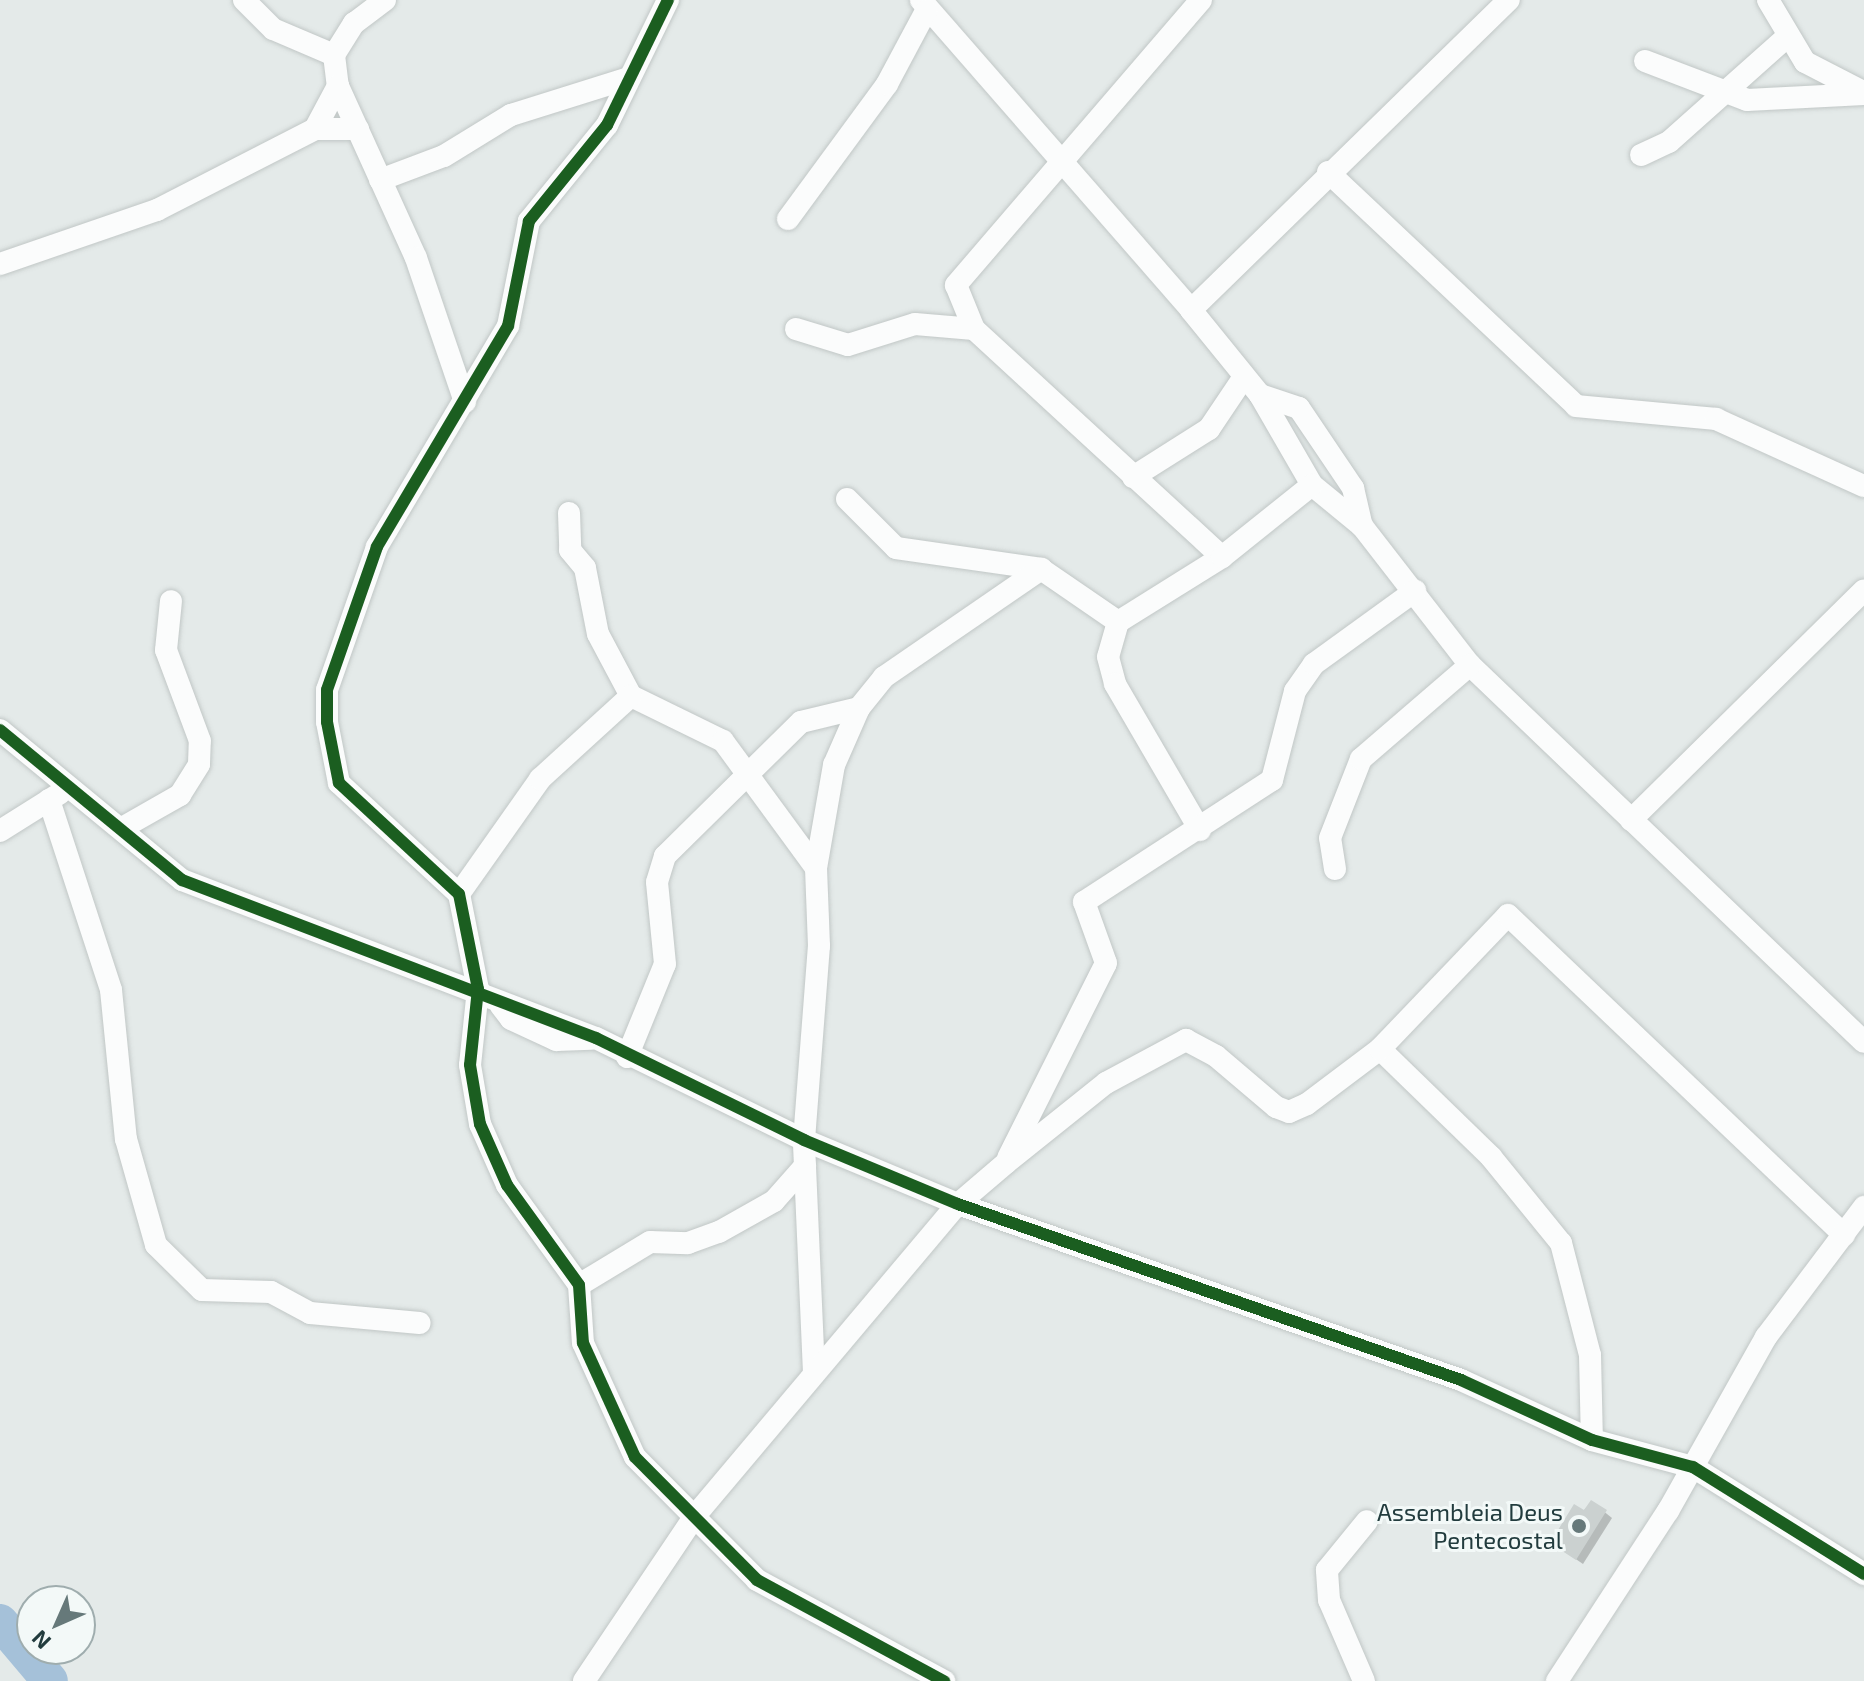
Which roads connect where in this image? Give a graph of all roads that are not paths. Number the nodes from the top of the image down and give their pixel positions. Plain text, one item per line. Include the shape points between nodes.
1 (244, 0) edge
2 (385, 0) edge
3 (668, 0) edge
4 (1201, 0) edge
5 (1509, 0) edge
6 (1768, 0) edge
7 (924, 6) edge
8 (1787, 37) junction
9 (334, 55) junction
10 (1645, 61) dead end
11 (626, 79) junction
12 (338, 86) junction
13 (1724, 93) junction
14 (1864, 94) edge
15 (315, 129) junction
16 (358, 129) junction
17 (1641, 155) dead end
18 (1060, 164) junction
19 (1328, 172) junction
20 (380, 180) junction
21 (788, 219) dead end
22 (0, 264) edge
23 (1191, 310) junction
24 (796, 329) dead end
25 (974, 329) junction
26 (1244, 377) junction
27 (1260, 395) junction
28 (465, 402) junction
29 (1133, 477) junction
30 (1312, 485) junction
31 (1864, 486) edge
32 (847, 499) dead end
33 (569, 513) dead end
34 (1362, 526) junction
35 (1222, 557) junction
36 (1041, 569) junction
37 (1864, 590) edge
38 (1415, 591) junction
39 (171, 601) dead end
40 (1118, 622) junction
41 (1470, 665) junction
42 (631, 696) junction
43 (859, 708) junction
44 (0, 730) edge
45 (747, 773) junction
46 (58, 795) junction
47 (1631, 820) junction
48 (122, 828) junction
49 (1200, 830) junction
50 (0, 831) edge
51 (816, 868) junction
52 (1335, 869) dead end
53 (459, 894) junction
54 (485, 992) junction
55 (1864, 1042) edge
56 (1380, 1049) junction
57 (627, 1057) junction
58 (804, 1140) junction
59 (1006, 1163) junction
60 (805, 1166) junction
61 (806, 1197) junction
62 (774, 1201) junction
63 (958, 1204) junction
64 (1864, 1207) edge
65 (1844, 1235) junction
66 (579, 1285) junction
67 (420, 1323) dead end
68 (814, 1373) junction
69 (1592, 1440) junction
70 (1693, 1467) junction
71 (694, 1517) junction
72 (1367, 1521) dead end
73 (1864, 1574) edge
74 (584, 1681) edge
75 (944, 1681) edge
76 (1364, 1681) edge
77 (1557, 1681) edge

1 - 9 street via 273,29
2 - 9 street via 354,23
3 - 11 street
4 - 18 street
5 - 19 street via 1449,66
6 - 8 street
7 - 18 street
7 - 21 street via 887,84
8 - 13 street
8 - 14 street via 1805,62
9 - 12 street
10 - 13 street
11 - 20 street via 511,115 444,156
11 - 28 street via 588,154 529,221 508,326
12 - 15 street
12 - 16 street
13 - 14 street via 1747,100
13 - 17 street via 1669,142
15 - 16 street
15 - 22 street via 157,210
16 - 20 street
18 - 23 street
18 - 25 street via 956,285
19 - 23 street
19 - 31 street via 1576,406 1716,419
20 - 28 street via 416,258
23 - 26 street
24 - 25 street via 848,345 915,324
25 - 29 street
26 - 27 street
26 - 29 street via 1209,429
27 - 30 street
27 - 34 street via 1287,399 1325,441 1353,488
28 - 53 street via 377,547 327,690 339,783
29 - 35 street
30 - 34 street
30 - 35 street
32 - 36 street via 896,548
33 - 42 street via 570,550 585,568 598,634
34 - 38 street
35 - 40 street
36 - 40 street
36 - 43 street via 915,651
37 - 47 street
38 - 41 street
38 - 49 street via 1314,664 1295,691 1272,780
39 - 48 street via 166,650 200,741 199,764 180,795
40 - 49 street via 1108,657 1115,684
41 - 47 street
41 - 52 street via 1361,759 1330,838
42 - 45 street via 723,741
42 - 53 street via 540,779
43 - 45 street via 801,722
43 - 51 street via 834,765
44 - 46 street
45 - 51 street
45 - 57 street via 665,856 657,882 665,964
46 - 48 street
46 - 50 street
46 - 67 street via 111,990 126,1139 156,1245 202,1290 271,1292 310,1313
47 - 55 street
48 - 54 street via 182,880
49 - 59 street via 1084,902 1106,963
51 - 58 street via 819,946
53 - 54 street
54 - 57 street via 511,1019 556,1040 596,1038
54 - 66 street via 470,1065 480,1124 507,1185
56 - 59 street via 1289,1112 1186,1040 1106,1083
56 - 65 street via 1497,922 1517,918
56 - 69 street via 1491,1157 1561,1243 1590,1355
57 - 58 street
58 - 60 street
58 - 63 street
59 - 63 street
60 - 61 street
60 - 62 street
61 - 62 street
61 - 68 street
62 - 66 street via 704,1239 650,1242
63 - 68 street
63 - 69 street via 1461,1380
64 - 65 street
65 - 70 street via 1766,1337
66 - 71 street via 583,1343 635,1457
68 - 71 street
69 - 70 street
70 - 73 street
70 - 77 street
71 - 74 street
71 - 75 street via 757,1580
72 - 76 street via 1327,1570 1329,1600

